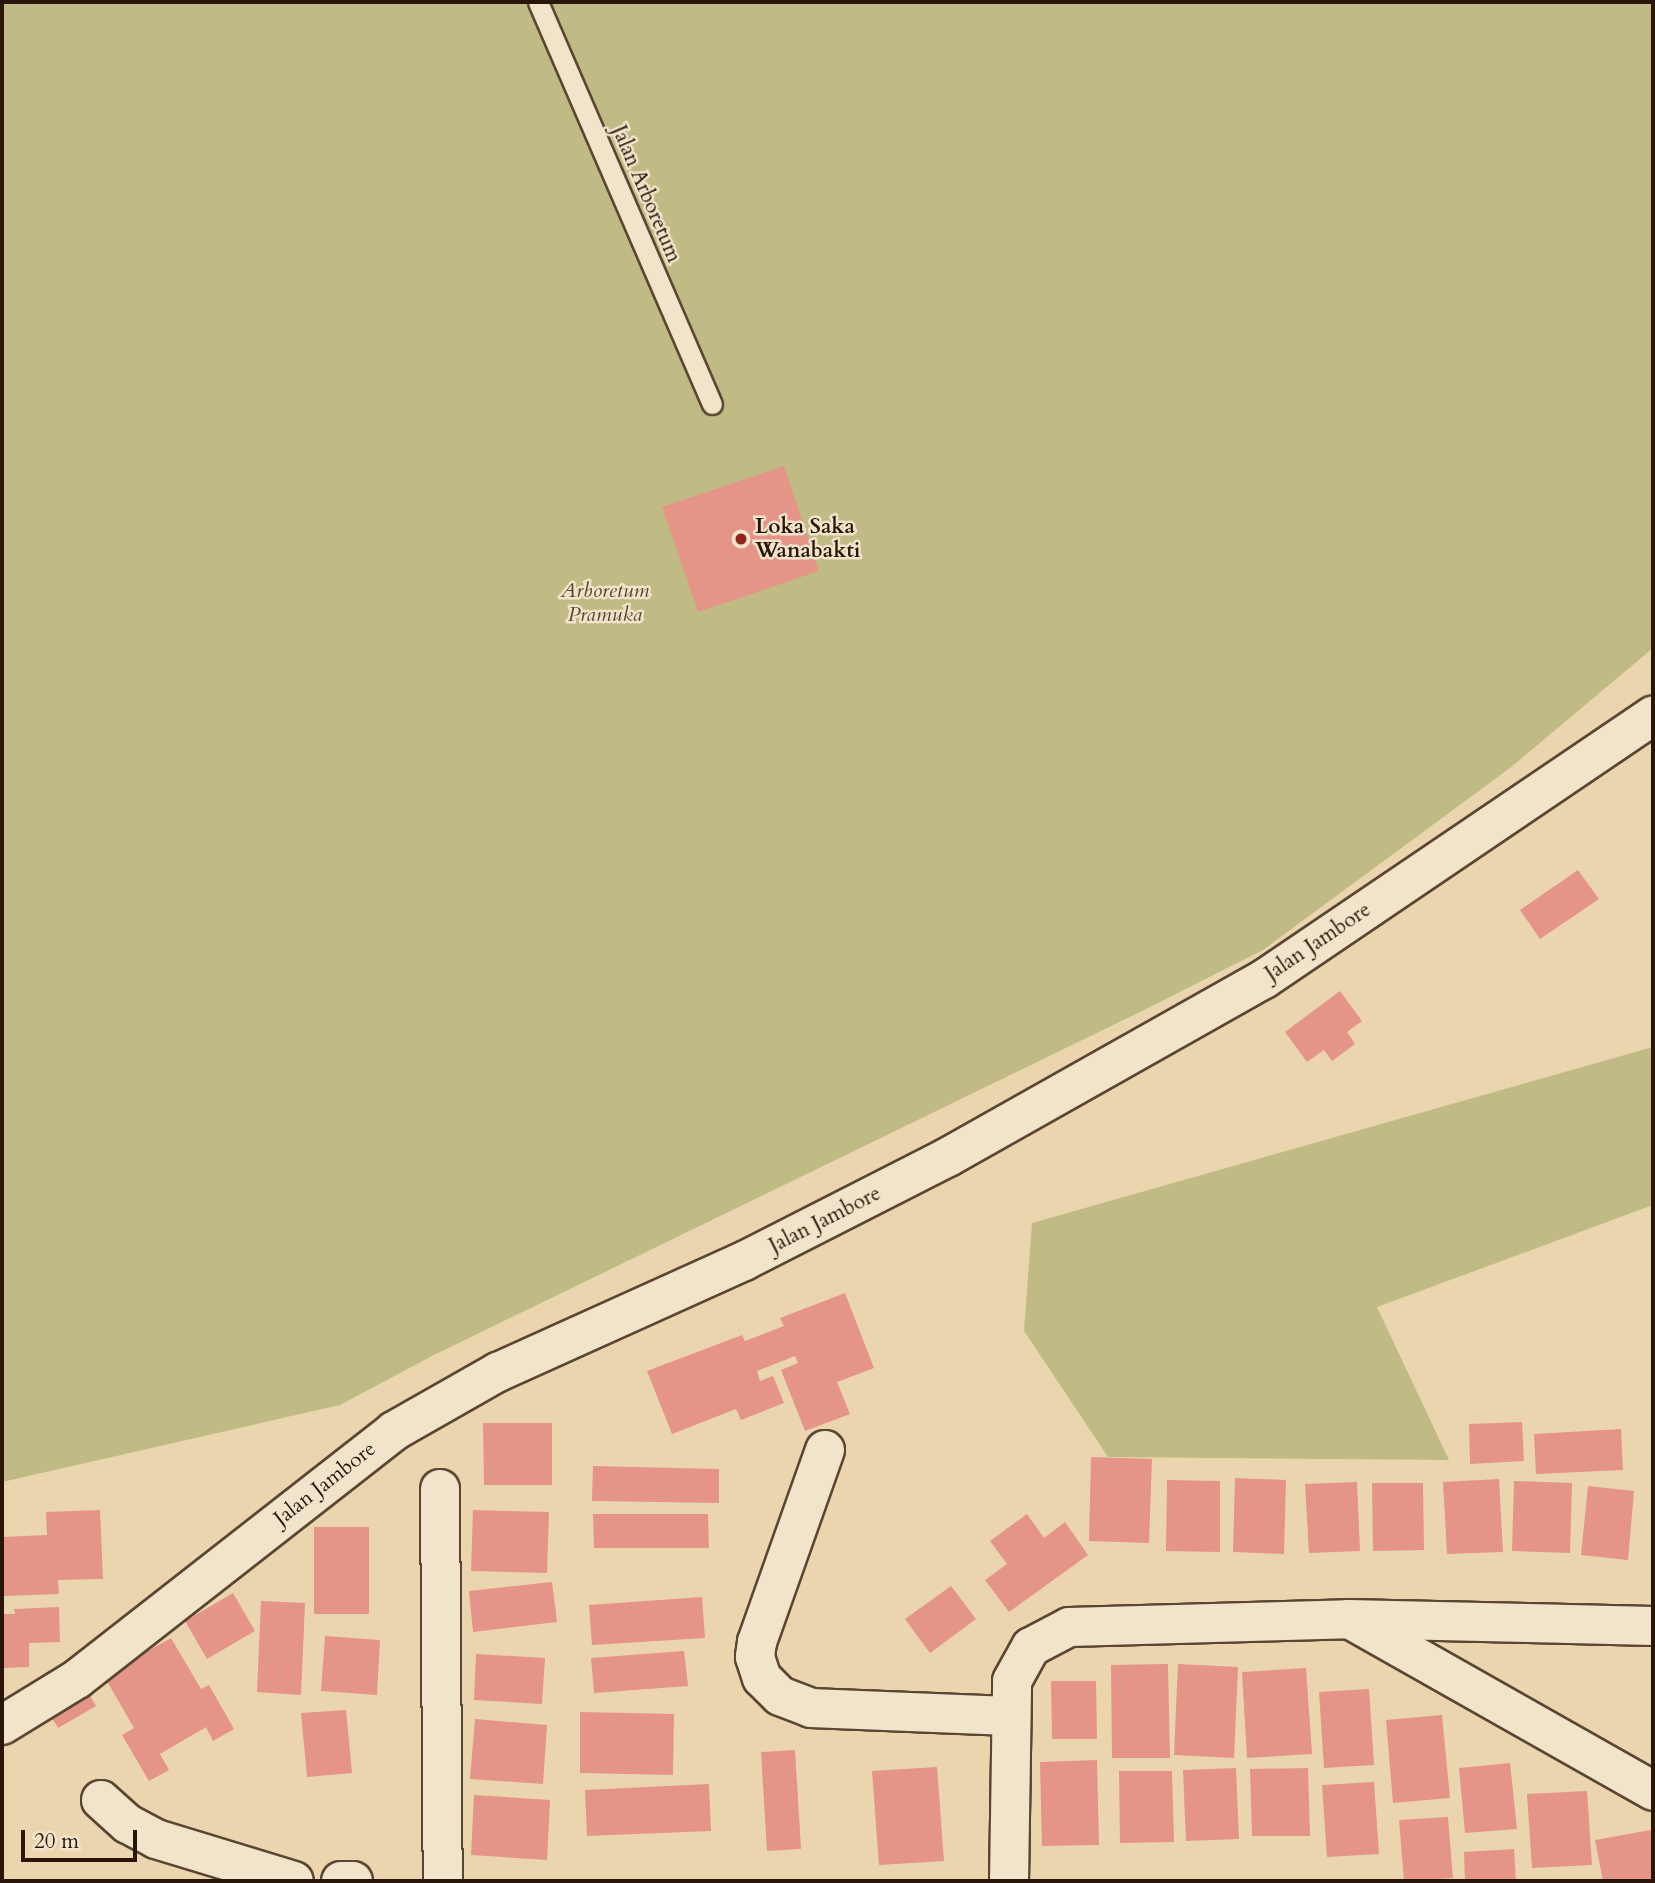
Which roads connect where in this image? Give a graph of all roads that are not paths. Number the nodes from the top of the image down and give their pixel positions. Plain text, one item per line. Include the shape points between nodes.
1 (537, 2) edge
2 (712, 404) dead end
3 (1653, 716) edge
4 (825, 1450) dead end
5 (440, 1489) dead end
6 (1348, 1619) junction
7 (1653, 1626) edge
8 (1009, 1716) junction
9 (2, 1725) edge
10 (1653, 1790) edge
11 (101, 1800) dead end
12 (293, 1881) edge
13 (341, 1881) edge
14 (354, 1881) edge
15 (443, 1881) edge
16 (1009, 1881) edge

1 - 2 lane, Jalan Arboretum
3 - 9 street, Jalan Jambore via 1264,979 948,1157 744,1261 498,1372 394,1431 77,1679
4 - 8 street via 757,1642 755,1657 762,1678 780,1696 811,1708
5 - 15 street
6 - 7 street
6 - 8 street via 1069,1627 1047,1637 1021,1660 1012,1681
6 - 10 street
8 - 16 street
11 - 12 street via 128,1825 156,1839
13 - 14 street

